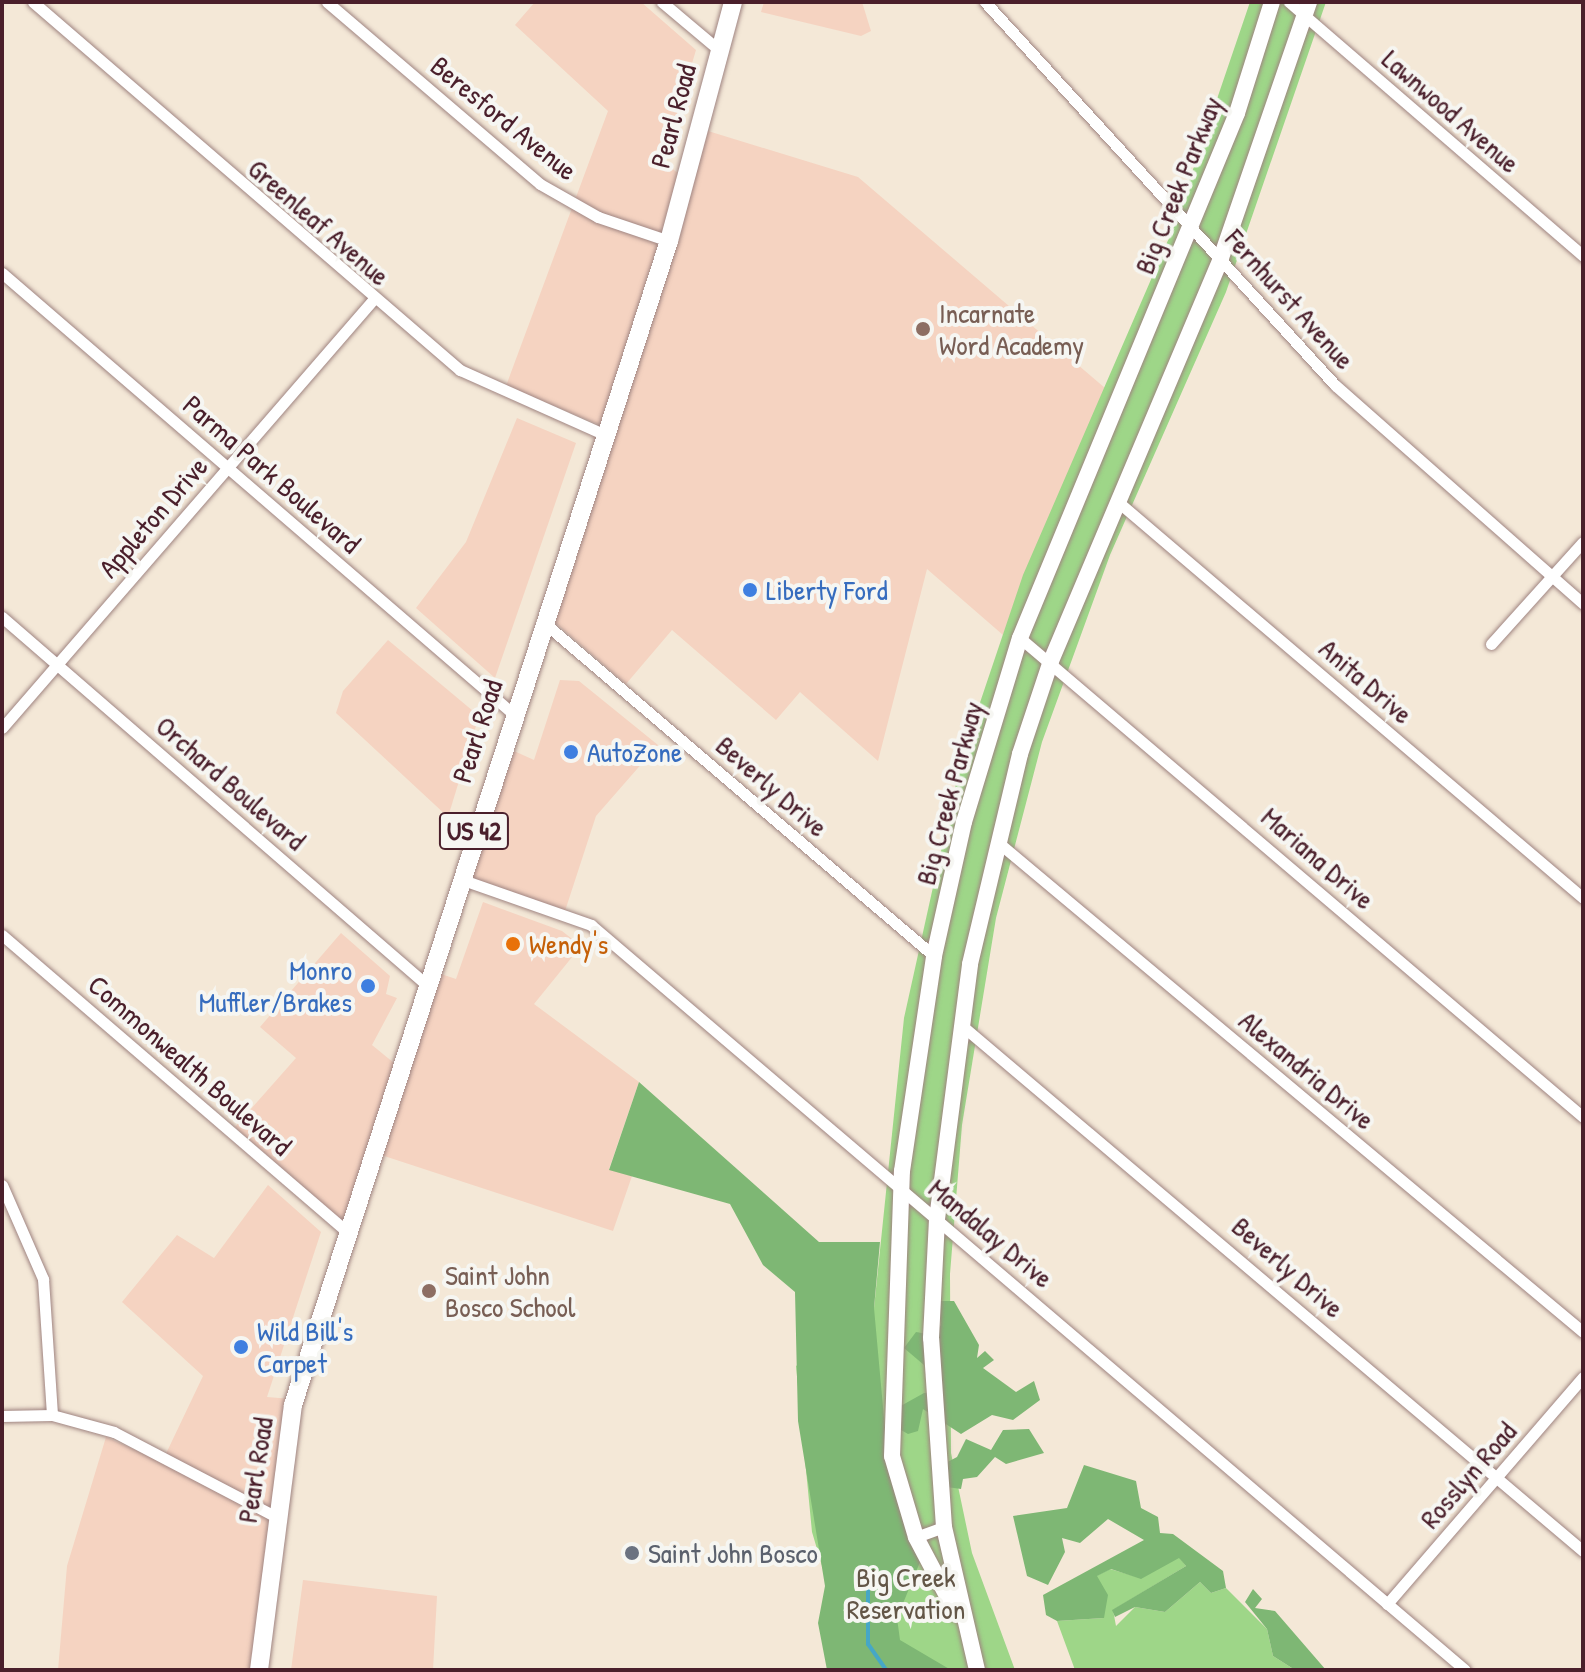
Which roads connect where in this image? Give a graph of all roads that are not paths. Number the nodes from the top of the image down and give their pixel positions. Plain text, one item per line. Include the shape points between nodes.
1 (33, 2) edge
2 (327, 2) edge
3 (662, 2) edge
4 (733, 2) edge
5 (985, 2) edge
6 (1272, 2) edge
7 (1289, 2) edge
8 (1307, 9) edge
9 (719, 50) junction
10 (1190, 227) junction
11 (669, 241) junction
12 (1583, 256) edge
13 (1221, 258) junction
14 (2, 273) edge
15 (372, 301) junction
16 (603, 434) junction
17 (227, 468) junction
18 (1117, 501) junction
19 (1583, 542) edge
20 (1552, 577) junction
21 (1583, 604) edge
22 (2, 617) edge
23 (542, 621) junction
24 (1020, 638) junction
25 (1491, 644) dead end
26 (1051, 661) junction
27 (57, 665) junction
28 (511, 712) junction
29 (2, 728) edge
30 (1000, 844) junction
31 (460, 878) junction
32 (1583, 898) edge
33 (2, 935) edge
34 (934, 956) junction
35 (428, 986) junction
36 (960, 1024) junction
37 (1583, 1117) edge
38 (2, 1185) edge
39 (902, 1189) junction
40 (937, 1219) junction
41 (347, 1232) junction
42 (1583, 1332) edge
43 (1583, 1377) edge
44 (52, 1415) junction
45 (2, 1416) edge
46 (1498, 1478) junction
47 (275, 1516) junction
48 (944, 1527) junction
49 (916, 1537) junction
50 (1583, 1551) edge
51 (1387, 1604) junction
52 (964, 1629) junction
53 (259, 1670) edge
54 (977, 1670) edge
55 (1465, 1670) edge

1 - 15 street, Greenleaf Avenue
2 - 11 street, Beresford Avenue via 540,184 598,217
3 - 9 street
4 - 9 main road, Pearl Road / US 42
5 - 10 street, Fernhurst Avenue
6 - 10 street, Big Creek Parkway
7 - 8 street, Lawnwood Avenue
8 - 12 street, Lawnwood Avenue
8 - 13 street, Big Creek Parkway
9 - 11 main road, Pearl Road / US 42
10 - 13 street, Fernhurst Avenue
10 - 24 street, Big Creek Parkway
11 - 16 main road, Pearl Road / US 42
13 - 18 street, Big Creek Parkway
13 - 20 street, Fernhurst Avenue via 1335,385
14 - 17 street, Parma Park Boulevard
15 - 16 street, Greenleaf Avenue via 460,370
15 - 17 street, Appleton Drive
16 - 23 main road, Pearl Road / US 42
17 - 27 street, Appleton Drive
17 - 28 street, Parma Park Boulevard
18 - 26 street, Big Creek Parkway
18 - 32 street, Anita Drive
19 - 20 street
20 - 21 street, Fernhurst Avenue
20 - 25 street
22 - 27 street, Orchard Boulevard
23 - 28 main road, Pearl Road / US 42
23 - 34 street, Beverly Drive
24 - 26 street, Mariana Drive
24 - 34 street, Big Creek Parkway via 964,822
26 - 30 street, Big Creek Parkway
26 - 37 street, Mariana Drive
27 - 29 street, Appleton Drive
27 - 35 street, Orchard Boulevard
28 - 31 main road, Pearl Road / US 42
30 - 36 street, Big Creek Parkway
30 - 42 street, Alexandria Drive
31 - 35 main road, Pearl Road / US 42
31 - 39 street, Mandalay Drive via 591,925
33 - 41 street, Commonwealth Boulevard
34 - 39 street, Big Creek Parkway
35 - 41 main road, Pearl Road / US 42
36 - 40 street, Big Creek Parkway
36 - 46 street, Beverly Drive
38 - 44 street via 43,1279
39 - 40 street, Mandalay Drive
39 - 49 street, Big Creek Parkway via 892,1456
40 - 48 street, Big Creek Parkway via 931,1338
40 - 51 street, Mandalay Drive
41 - 47 main road, Pearl Road / US 42 via 293,1405
43 - 46 street, Rosslyn Road
44 - 45 street
44 - 47 street via 114,1432
46 - 50 street, Beverly Drive
46 - 51 street, Rosslyn Road
47 - 53 main road, Pearl Road / US 42
48 - 49 street
48 - 52 street, Big Creek Parkway
49 - 52 street, Big Creek Parkway
51 - 55 street, Mandalay Drive
52 - 54 street, Big Creek Parkway

